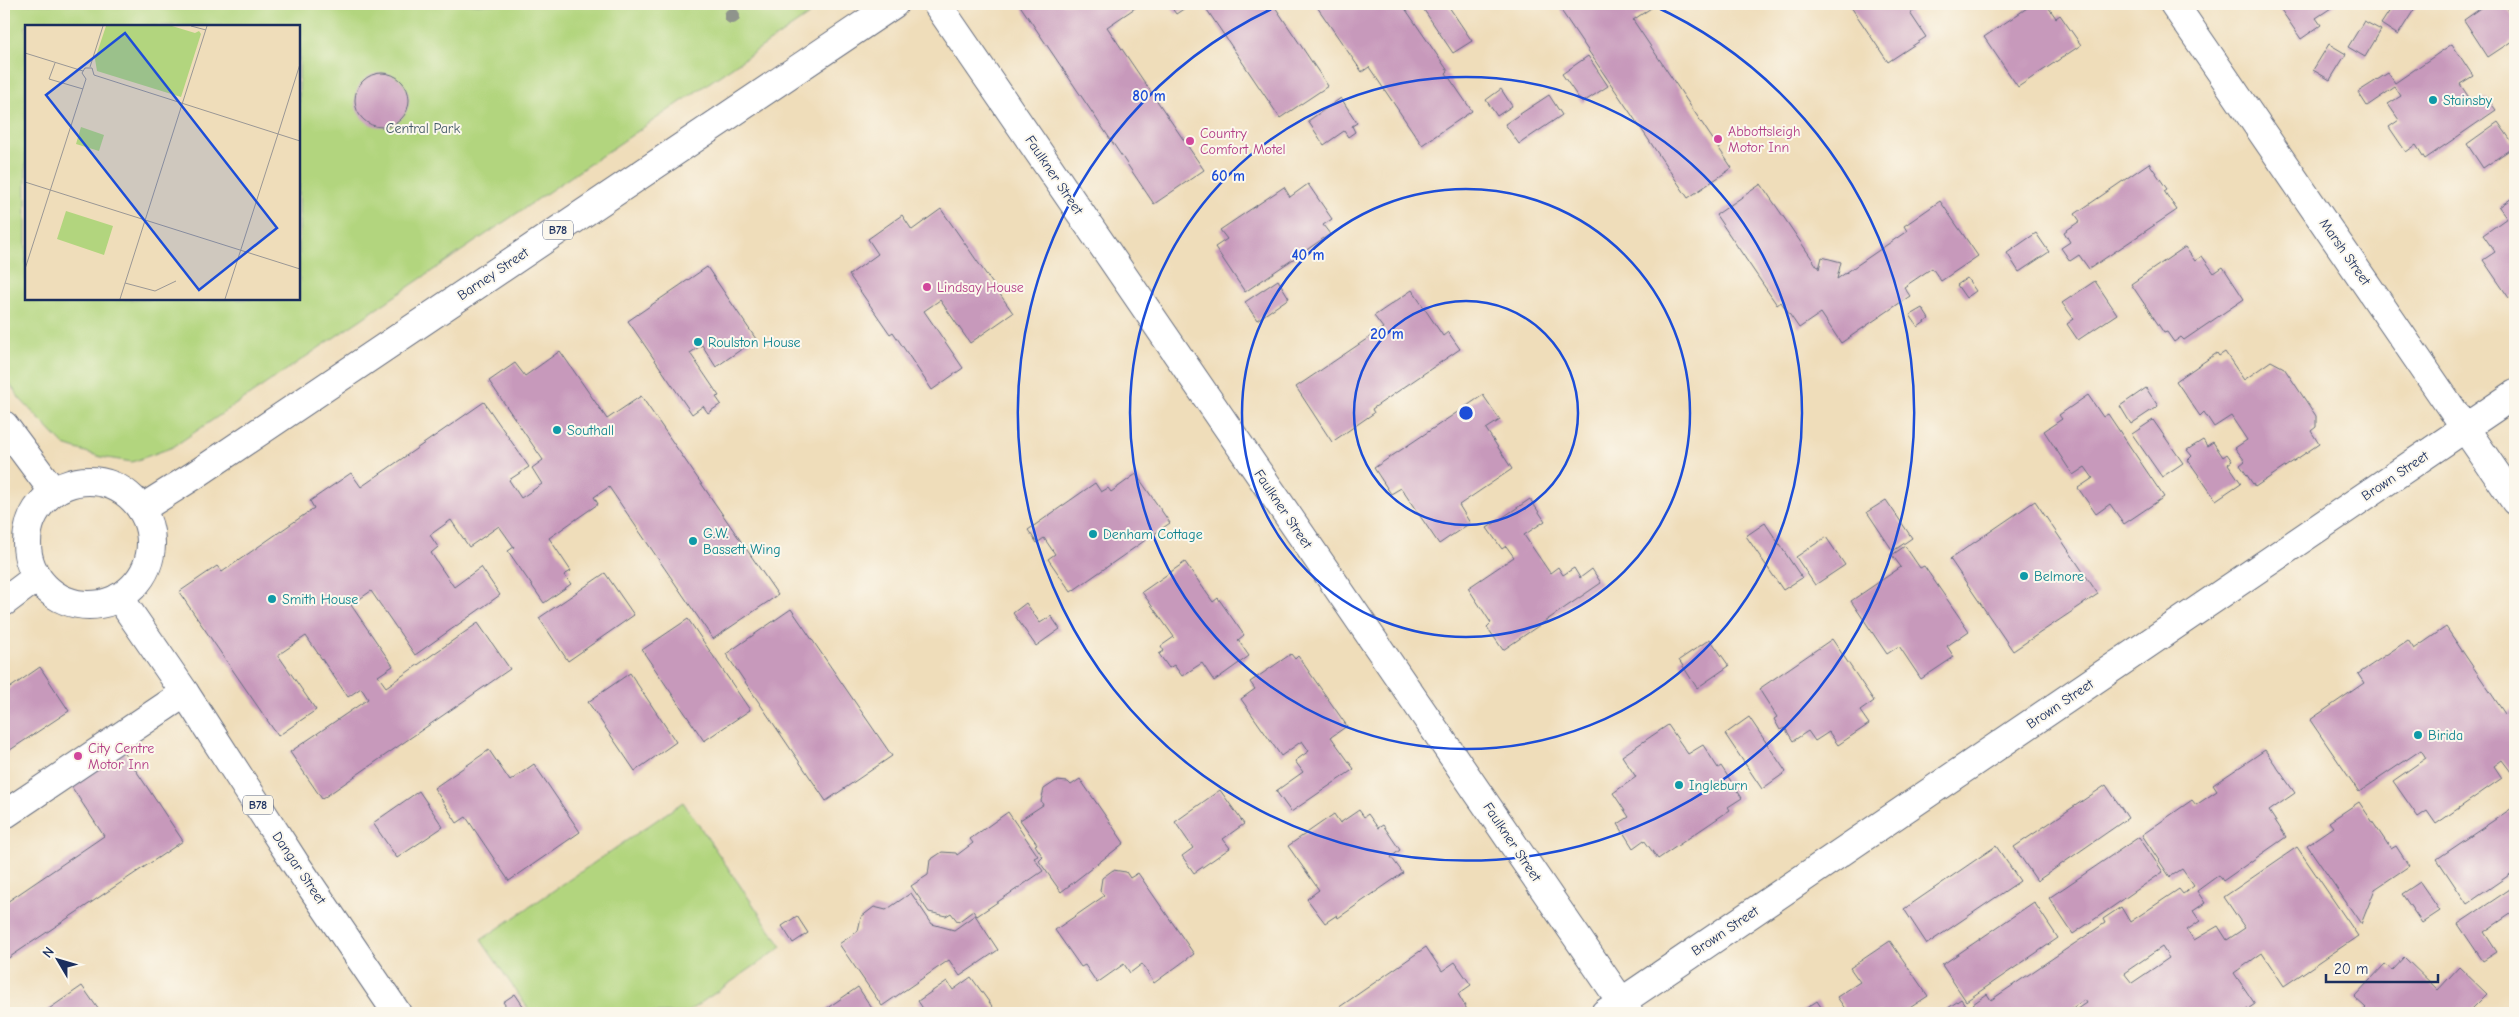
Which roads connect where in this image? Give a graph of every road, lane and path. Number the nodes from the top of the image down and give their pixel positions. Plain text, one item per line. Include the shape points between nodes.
1 (894, 4) edge
2 (938, 4) edge
3 (2174, 4) edge
4 (2515, 394) edge
5 (4, 425) edge
6 (2466, 428) junction
7 (54, 492) junction
8 (2515, 501) edge
9 (141, 510) junction
10 (37, 577) junction
11 (119, 597) junction
12 (4, 602) edge
13 (185, 692) junction
14 (4, 815) edge
15 (1618, 1010) edge
16 (397, 1013) edge

1 - 9 street, Barney Street / B78
2 - 15 street, Faulkner Street
3 - 6 street, Marsh Street
4 - 6 street, Brown Street
5 - 7 street
6 - 8 street, Marsh Street
6 - 15 street, Brown Street
7 - 9 street via 68,484 101,482 124,493
7 - 10 street via 32,516 28,532 26,547
9 - 11 street via 151,542 148,558 142,574
10 - 11 street via 49,591 74,603 102,604
10 - 12 street
11 - 13 street, Dangar Street / B78
13 - 14 street
13 - 16 street, Dangar Street / B78

